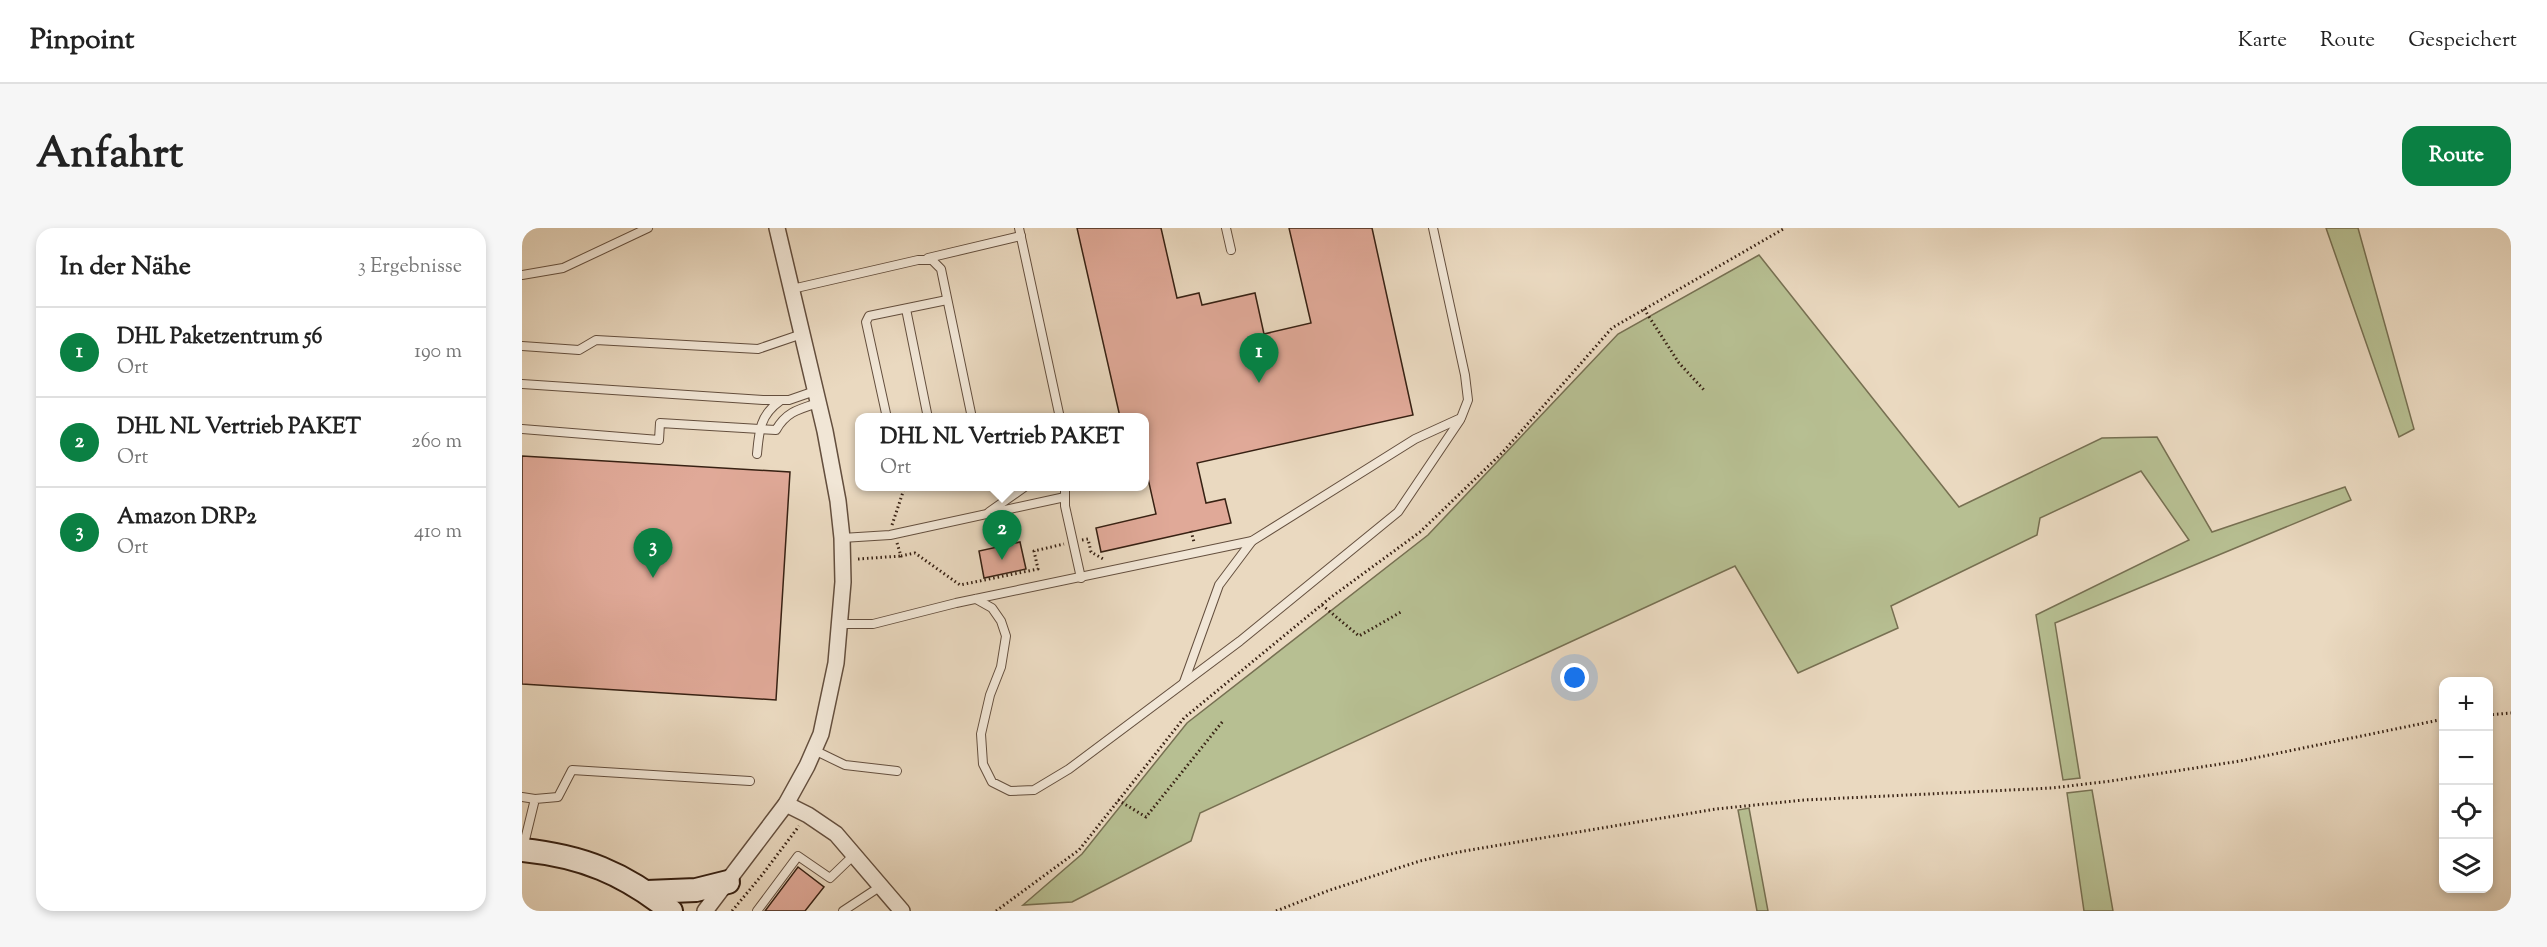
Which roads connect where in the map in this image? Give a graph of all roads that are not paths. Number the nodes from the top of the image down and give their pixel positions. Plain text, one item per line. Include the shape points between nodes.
1 (648, 228) edge
2 (777, 228) edge
3 (1226, 228) edge
4 (1433, 228) edge
5 (1020, 232) edge
6 (1231, 250) dead end
7 (918, 260) junction
8 (522, 274) edge
9 (792, 289) junction
10 (947, 300) junction
11 (906, 309) junction
12 (802, 334) junction
13 (522, 346) edge
14 (522, 384) edge
15 (817, 397) junction
16 (781, 400) junction
17 (886, 413) edge
18 (927, 413) edge
19 (971, 413) edge
20 (1059, 413) edge
21 (1461, 418) junction
22 (522, 429) edge
23 (759, 429) junction
24 (757, 454) dead end
25 (1019, 491) edge
26 (1065, 491) edge
27 (1065, 496) junction
28 (985, 514) junction
29 (842, 538) junction
30 (1252, 541) junction
31 (1081, 578) junction
32 (976, 598) junction
33 (840, 624) junction
34 (1184, 683) junction
35 (814, 750) junction
36 (897, 771) dead end
37 (750, 781) dead end
38 (522, 797) edge
39 (535, 799) junction
40 (786, 804) junction
41 (523, 850) edge
42 (855, 854) junction
43 (728, 882) junction
44 (881, 886) junction
45 (647, 892) junction
46 (671, 911) edge
47 (705, 911) edge
48 (757, 911) edge
49 (843, 911) edge
50 (902, 911) edge

1 - 8 lane via 563,268
2 - 9 street
3 - 6 lane
4 - 21 lane via 1465,375 1468,400
5 - 7 lane
5 - 20 lane
7 - 9 lane
7 - 10 lane via 932,260 941,269
9 - 12 street
10 - 11 lane
10 - 19 lane
11 - 17 lane via 869,316 866,322
11 - 18 lane
12 - 13 lane via 758,349 596,340 579,350
12 - 15 street
14 - 16 lane
15 - 16 lane
15 - 23 lane via 792,411 776,430
15 - 29 street via 833,468
16 - 23 lane via 768,409
21 - 30 lane via 1415,440
21 - 34 lane via 1398,512
22 - 23 lane via 659,440 660,423
23 - 24 lane
25 - 28 lane
26 - 27 lane
27 - 28 lane
27 - 31 lane
28 - 29 lane via 895,534
29 - 33 street
30 - 31 lane
30 - 34 lane via 1219,585
31 - 32 lane
32 - 33 lane via 873,624
32 - 34 lane via 992,608 1006,636 981,734 983,764 993,782 1010,791 1034,790 1069,769
33 - 35 street via 830,700
35 - 36 lane via 844,765
35 - 40 street
37 - 39 lane via 572,770 558,797
38 - 39 lane
39 - 41 lane
40 - 42 street via 836,834
40 - 43 street
41 - 45 street via 592,863
42 - 44 street
42 - 48 lane via 830,878 798,856
43 - 45 street via 696,890
43 - 47 street
44 - 49 lane
44 - 50 street
45 - 46 street

